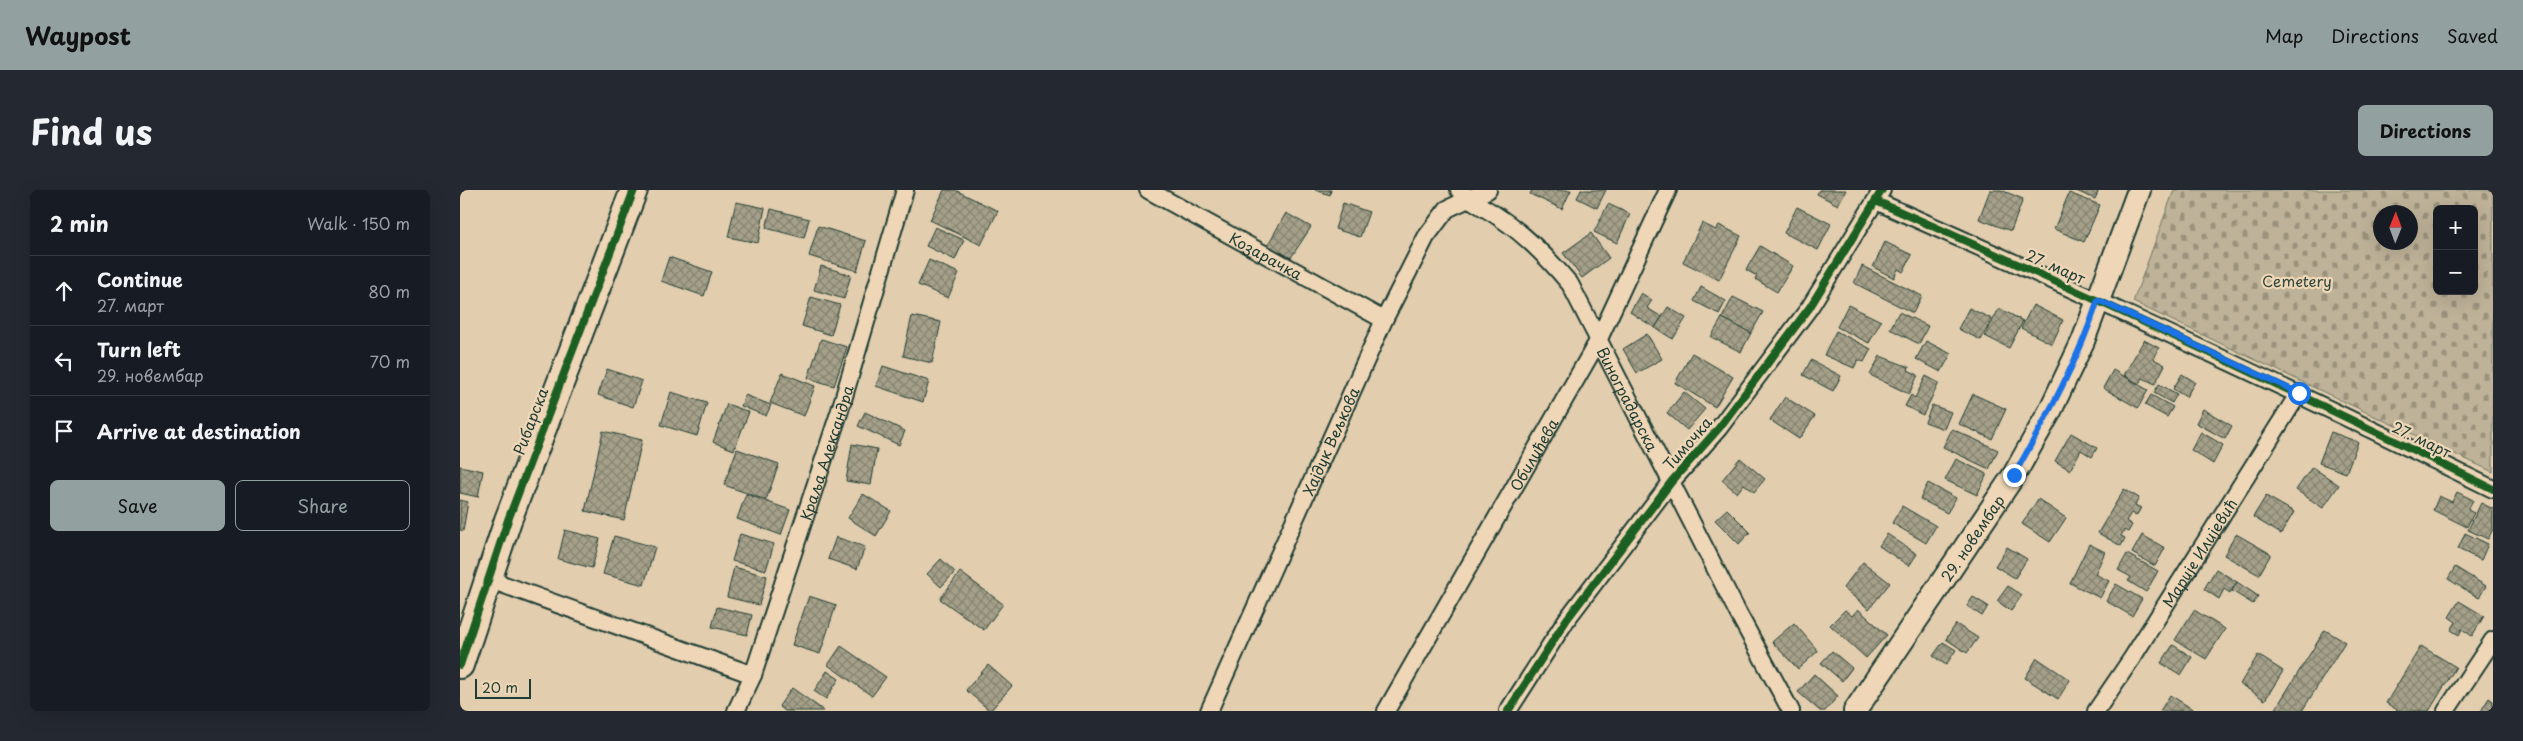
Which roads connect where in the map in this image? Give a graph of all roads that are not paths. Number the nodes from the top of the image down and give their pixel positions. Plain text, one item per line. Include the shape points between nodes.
1 (634, 190) edge
2 (905, 190) edge
3 (1148, 190) edge
4 (1488, 190) edge
5 (1668, 190) edge
6 (2139, 190) edge
7 (1463, 194) edge
8 (1879, 196) edge
9 (2098, 300) junction
10 (1384, 320) junction
11 (1598, 341) junction
12 (2299, 393) junction
13 (1672, 480) junction
14 (2493, 489) edge
15 (488, 579) junction
16 (2493, 640) edge
17 (460, 665) edge
18 (753, 675) junction
19 (736, 711) edge
20 (1209, 711) edge
21 (1386, 711) edge
22 (1508, 711) edge
23 (1791, 711) edge
24 (1855, 711) edge
25 (2096, 711) edge
26 (2446, 711) edge

1 - 15 main road, Рибарска
2 - 18 street, Краља Александра via 840,410
3 - 10 street, Козарачка
4 - 7 street, Хајдук Вељкова
5 - 11 street, Обилићева
6 - 9 main road, 29. новембар
7 - 10 street, Хајдук Вељкова via 1434,224
7 - 11 street, Виноградарска via 1500,218 1551,261 1570,284
8 - 9 street, 27. март
8 - 13 street, Тимочка via 1810,307 1719,428
9 - 12 street, 27. март
9 - 24 main road, 29. новембар via 2061,390 2014,475
10 - 20 street, Хајдук Вељкова
11 - 13 street, Виноградарска
11 - 21 street, Обилићева
12 - 14 street, 27. март
12 - 25 street, Марије Илијевић
13 - 22 street, Тимочка via 1567,619
13 - 23 street, Виноградарска
15 - 17 main road, Рибарска
15 - 18 street
16 - 26 street
18 - 19 street, Краља Александра

